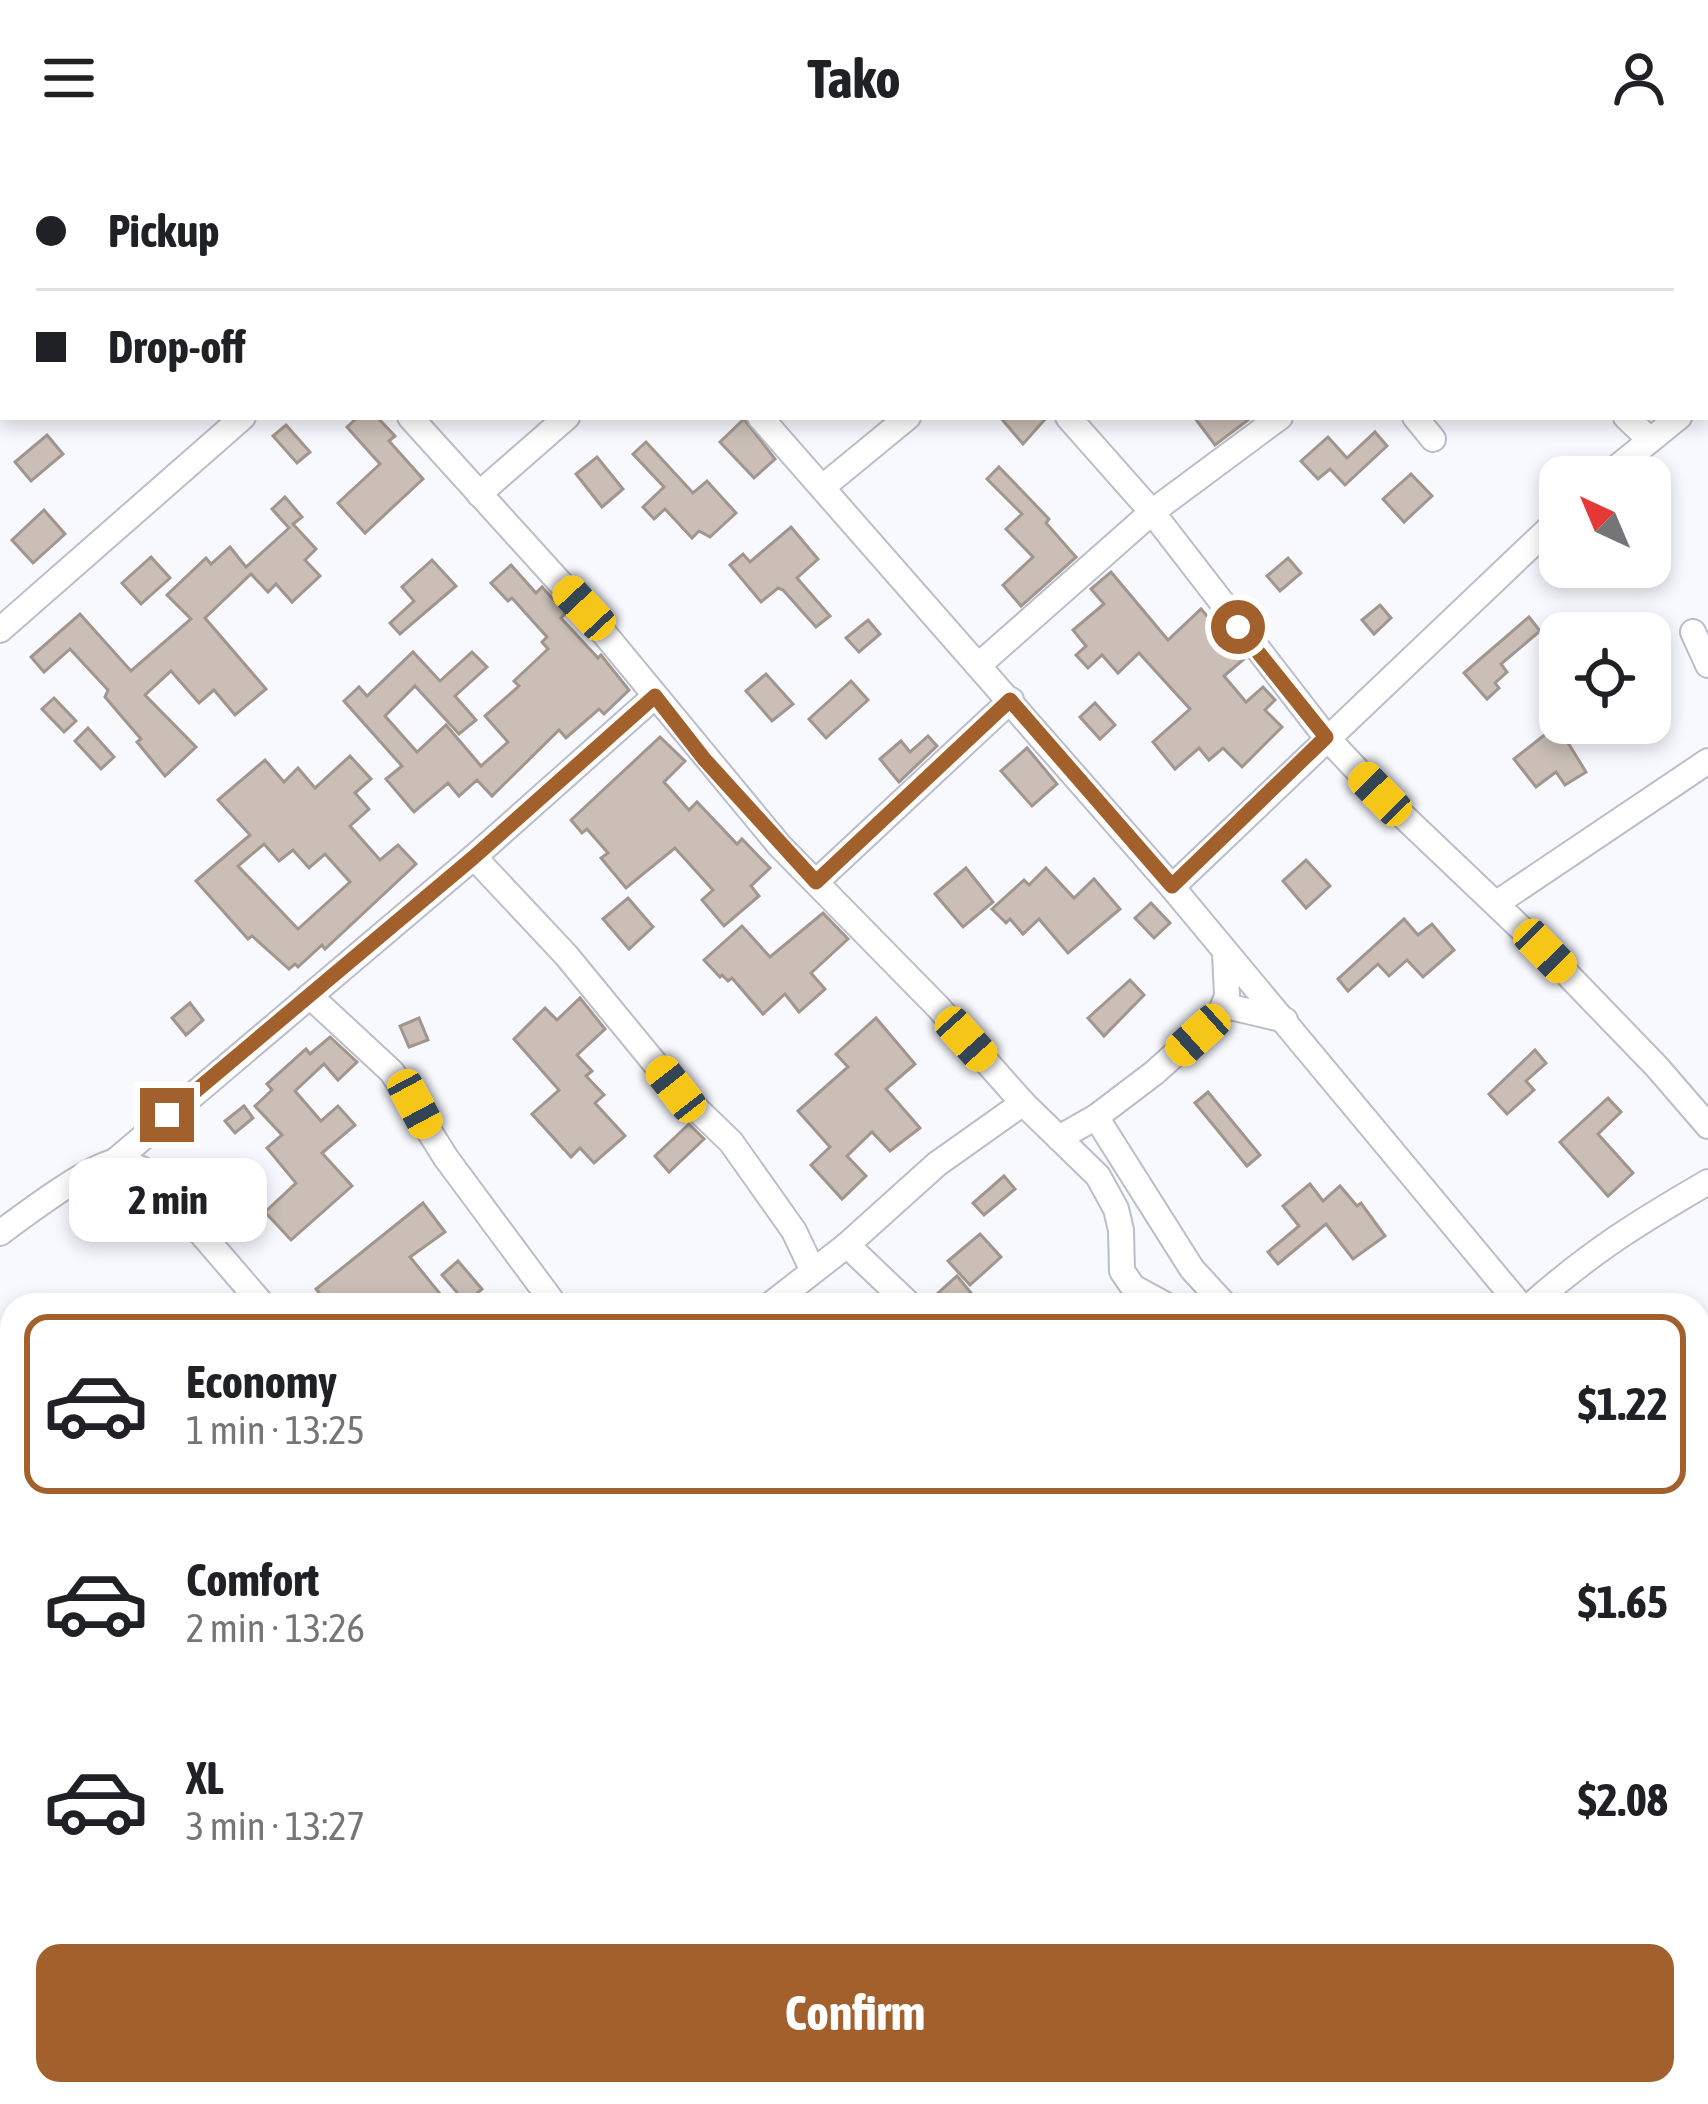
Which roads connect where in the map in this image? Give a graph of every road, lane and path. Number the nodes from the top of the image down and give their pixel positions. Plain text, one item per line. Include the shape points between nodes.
1 (241, 420) edge
2 (413, 420) edge
3 (564, 420) edge
4 (763, 420) edge
5 (904, 420) edge
6 (1071, 420) edge
7 (1276, 420) edge
8 (1417, 420) edge
9 (1629, 420) edge
10 (1675, 420) edge
11 (1433, 440) dead end
12 (1650, 440) junction
13 (1631, 456) edge
14 (824, 486) junction
15 (479, 494) junction
16 (1152, 512) junction
17 (1539, 538) edge
18 (0, 630) edge
19 (1693, 632) dead end
20 (980, 664) junction
21 (1708, 665) edge
22 (655, 696) junction
23 (1010, 700) junction
24 (1326, 737) junction
25 (1708, 761) edge
26 (474, 857) junction
27 (816, 882) junction
28 (1172, 886) junction
29 (1497, 903) junction
30 (1225, 953) junction
31 (310, 996) junction
32 (1226, 1006) junction
33 (1285, 1020) junction
34 (1023, 1103) junction
35 (1096, 1117) junction
36 (1708, 1126) edge
37 (1059, 1138) junction
38 (114, 1162) junction
39 (1708, 1182) edge
40 (0, 1233) edge
41 (847, 1245) junction
42 (812, 1269) junction
43 (253, 1293) edge
44 (546, 1293) edge
45 (784, 1293) edge
46 (897, 1293) edge
47 (1124, 1293) edge
48 (1214, 1293) edge
49 (1510, 1293) edge
50 (1545, 1293) edge

1 - 18 street
2 - 15 street
3 - 15 street
4 - 14 street
5 - 14 street
6 - 16 street
7 - 16 street
8 - 11 street
9 - 12 street
10 - 12 street
12 - 13 street
14 - 20 street
15 - 22 street
16 - 20 street
16 - 24 street
17 - 24 street
19 - 21 street
20 - 23 street
22 - 26 street
22 - 27 street
23 - 27 street
23 - 28 street
24 - 28 street
24 - 29 street
25 - 29 street
26 - 31 street
26 - 42 street via 731,1142
27 - 34 street
28 - 30 street
29 - 36 street
30 - 32 street
30 - 33 street
31 - 38 street
31 - 44 street via 392,1072
32 - 33 street
32 - 35 street
33 - 49 street
34 - 37 street
34 - 41 street via 937,1164
35 - 37 street
35 - 48 street
37 - 47 street via 1098,1176 1115,1209
38 - 40 street
38 - 43 street via 150,1174
39 - 50 street via 1627,1228
41 - 42 street
41 - 46 street
42 - 45 street

